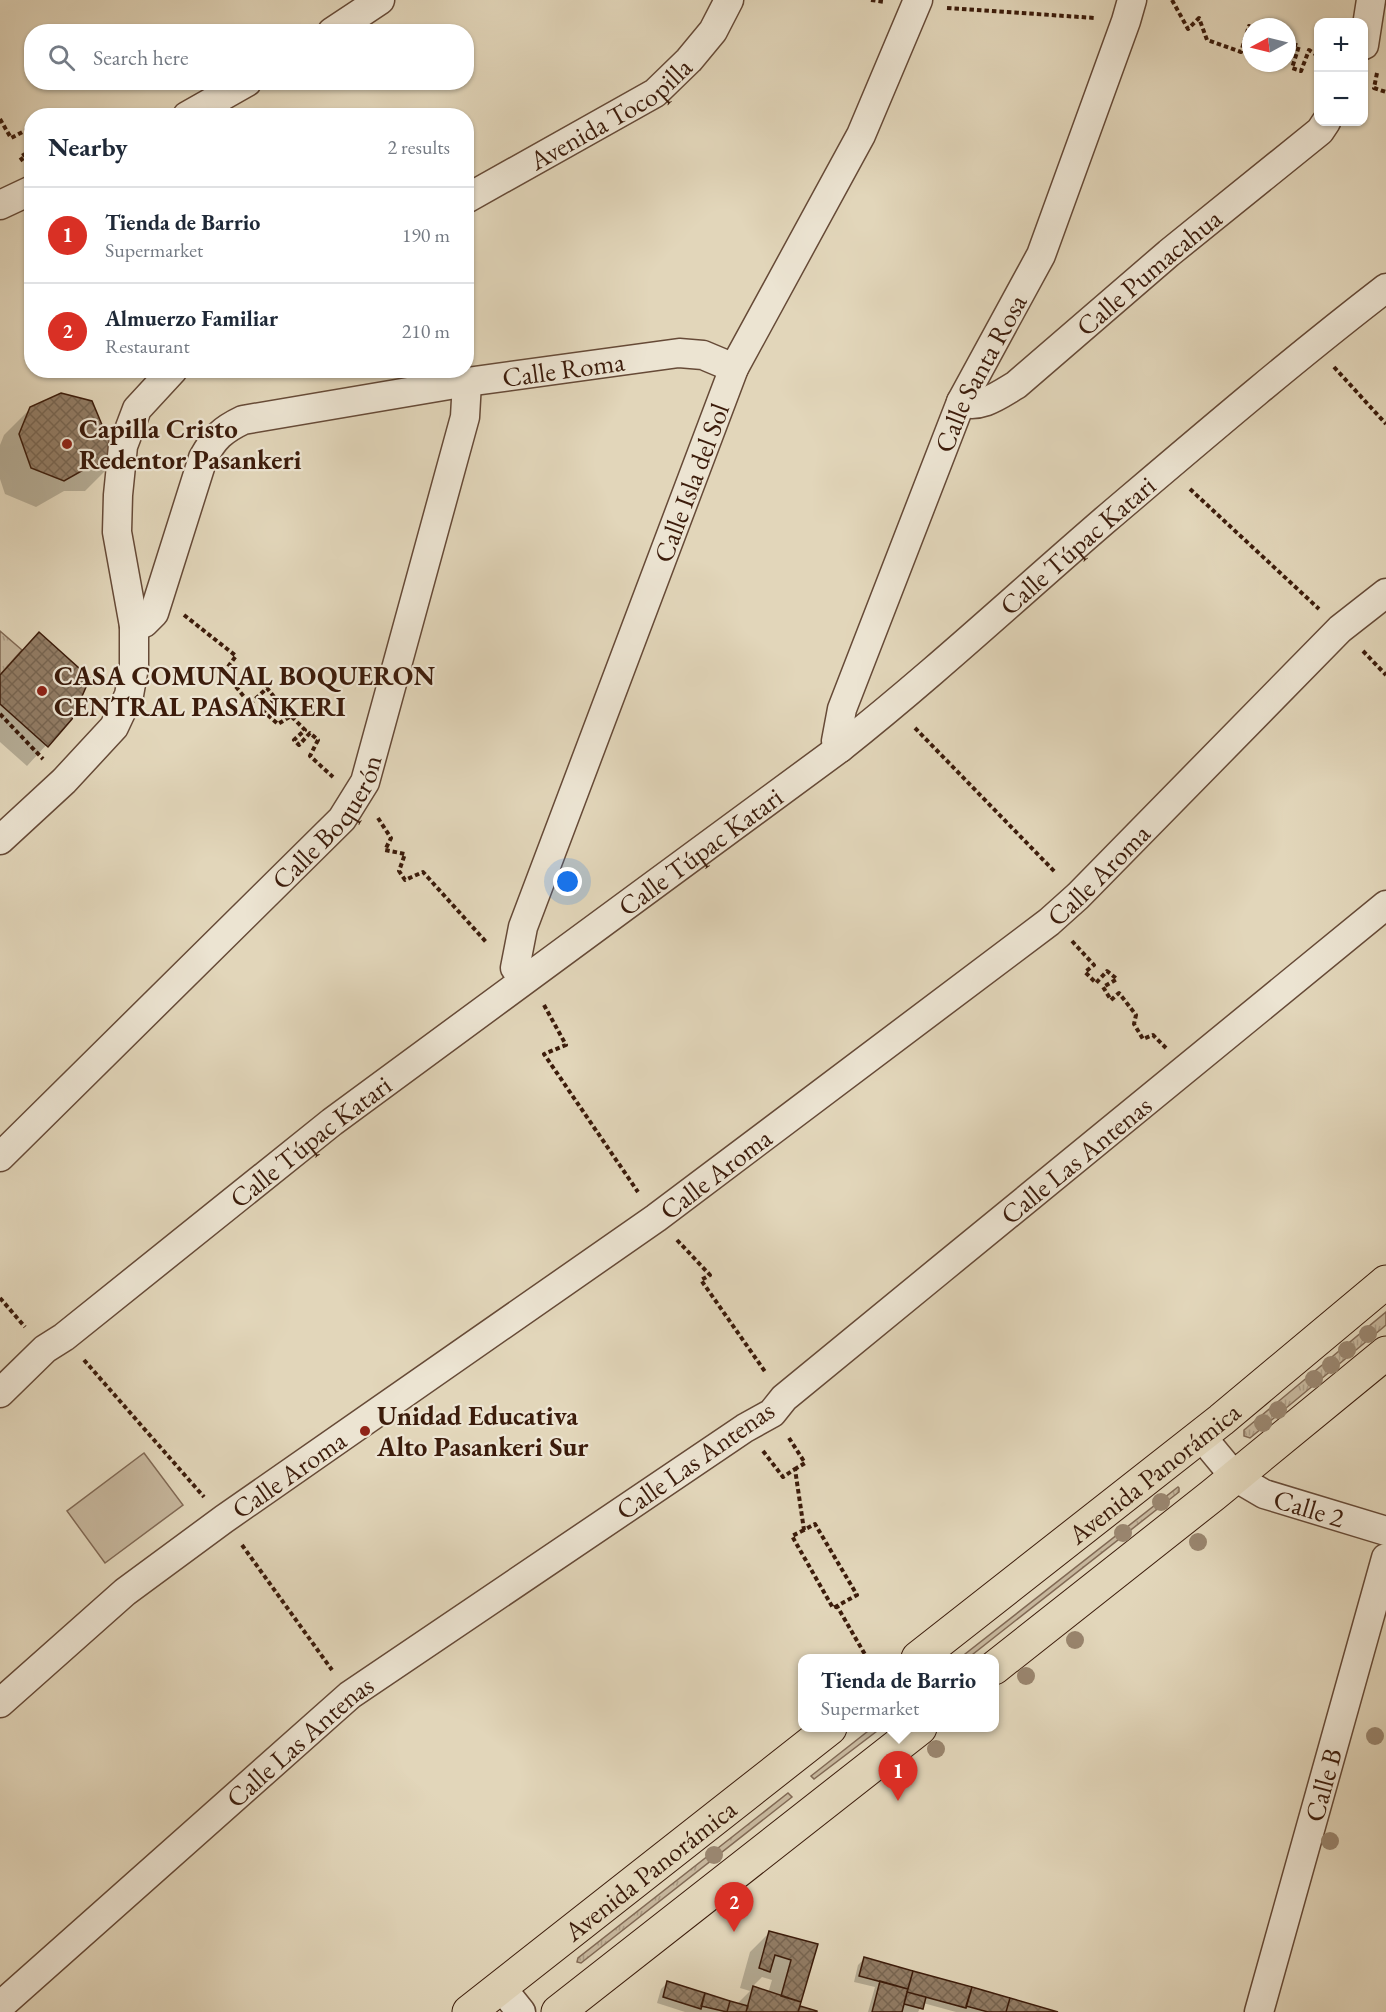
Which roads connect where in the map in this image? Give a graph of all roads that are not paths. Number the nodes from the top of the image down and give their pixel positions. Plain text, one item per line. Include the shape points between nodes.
1 (380, 0) edge
2 (729, 0) edge
3 (1371, 0) edge
4 (918, 3) edge
5 (1129, 10) edge
6 (1368, 19) edge
7 (344, 24) edge
8 (233, 90) edge
9 (201, 108) edge
10 (1323, 126) edge
11 (24, 194) edge
12 (474, 195) edge
13 (0, 205) edge
14 (1386, 288) edge
15 (734, 368) junction
16 (166, 378) edge
17 (467, 382) junction
18 (961, 402) junction
19 (1386, 593) edge
20 (134, 626) junction
21 (840, 748) junction
22 (0, 840) edge
23 (1386, 905) edge
24 (522, 972) junction
25 (0, 1157) edge
26 (1386, 1282) edge
27 (1386, 1353) edge
28 (0, 1393) edge
29 (1201, 1436) junction
30 (1235, 1478) junction
31 (1386, 1531) edge
32 (1386, 1558) edge
33 (924, 1654) edge
34 (999, 1664) edge
35 (0, 1703) edge
36 (825, 1732) edge
37 (915, 1732) edge
38 (501, 1987) junction
39 (0, 2006) edge
40 (469, 2012) edge
41 (522, 2012) edge
42 (558, 2012) edge
43 (1259, 2012) edge

1 - 7 street
2 - 12 street, Avenida Tocopilla via 713,32 655,93
3 - 6 street
4 - 15 street, Calle Isla del Sol via 861,135
5 - 18 street, Calle Santa Rosa via 1041,255
8 - 9 street
10 - 18 street, Calle Pumacahua via 1016,385 990,400
11 - 13 street
14 - 21 street, Calle Túpac Katari via 1167,468
15 - 17 street, Calle Roma via 703,355 679,353
15 - 24 street, Calle Isla del Sol via 524,927
16 - 20 street via 137,409 123,446 117,532
17 - 20 street, Calle Roma via 243,420 228,428 213,440 203,458 151,618
17 - 25 street, Calle Boquerón via 465,417 365,782 342,819
18 - 21 street, Calle Santa Rosa via 842,709 836,741
19 - 35 street, Calle Aroma via 1340,629 1049,922 656,1218 125,1592
20 - 22 street via 129,695 114,727 64,781
21 - 24 street, Calle Túpac Katari
23 - 39 street, Calle Las Antenas via 784,1398 772,1413 350,1695
24 - 28 street, Calle Túpac Katari via 45,1349
26 - 29 main road, Avenida Panorámica
27 - 30 main road, Avenida Panorámica
29 - 30 street
29 - 33 main road, Avenida Panorámica
30 - 31 street, Calle 2 via 1264,1494
30 - 34 main road, Avenida Panorámica
32 - 43 street, Calle B
36 - 38 main road, Avenida Panorámica
37 - 42 main road, Avenida Panorámica
38 - 40 main road, Avenida Panorámica
38 - 41 street

